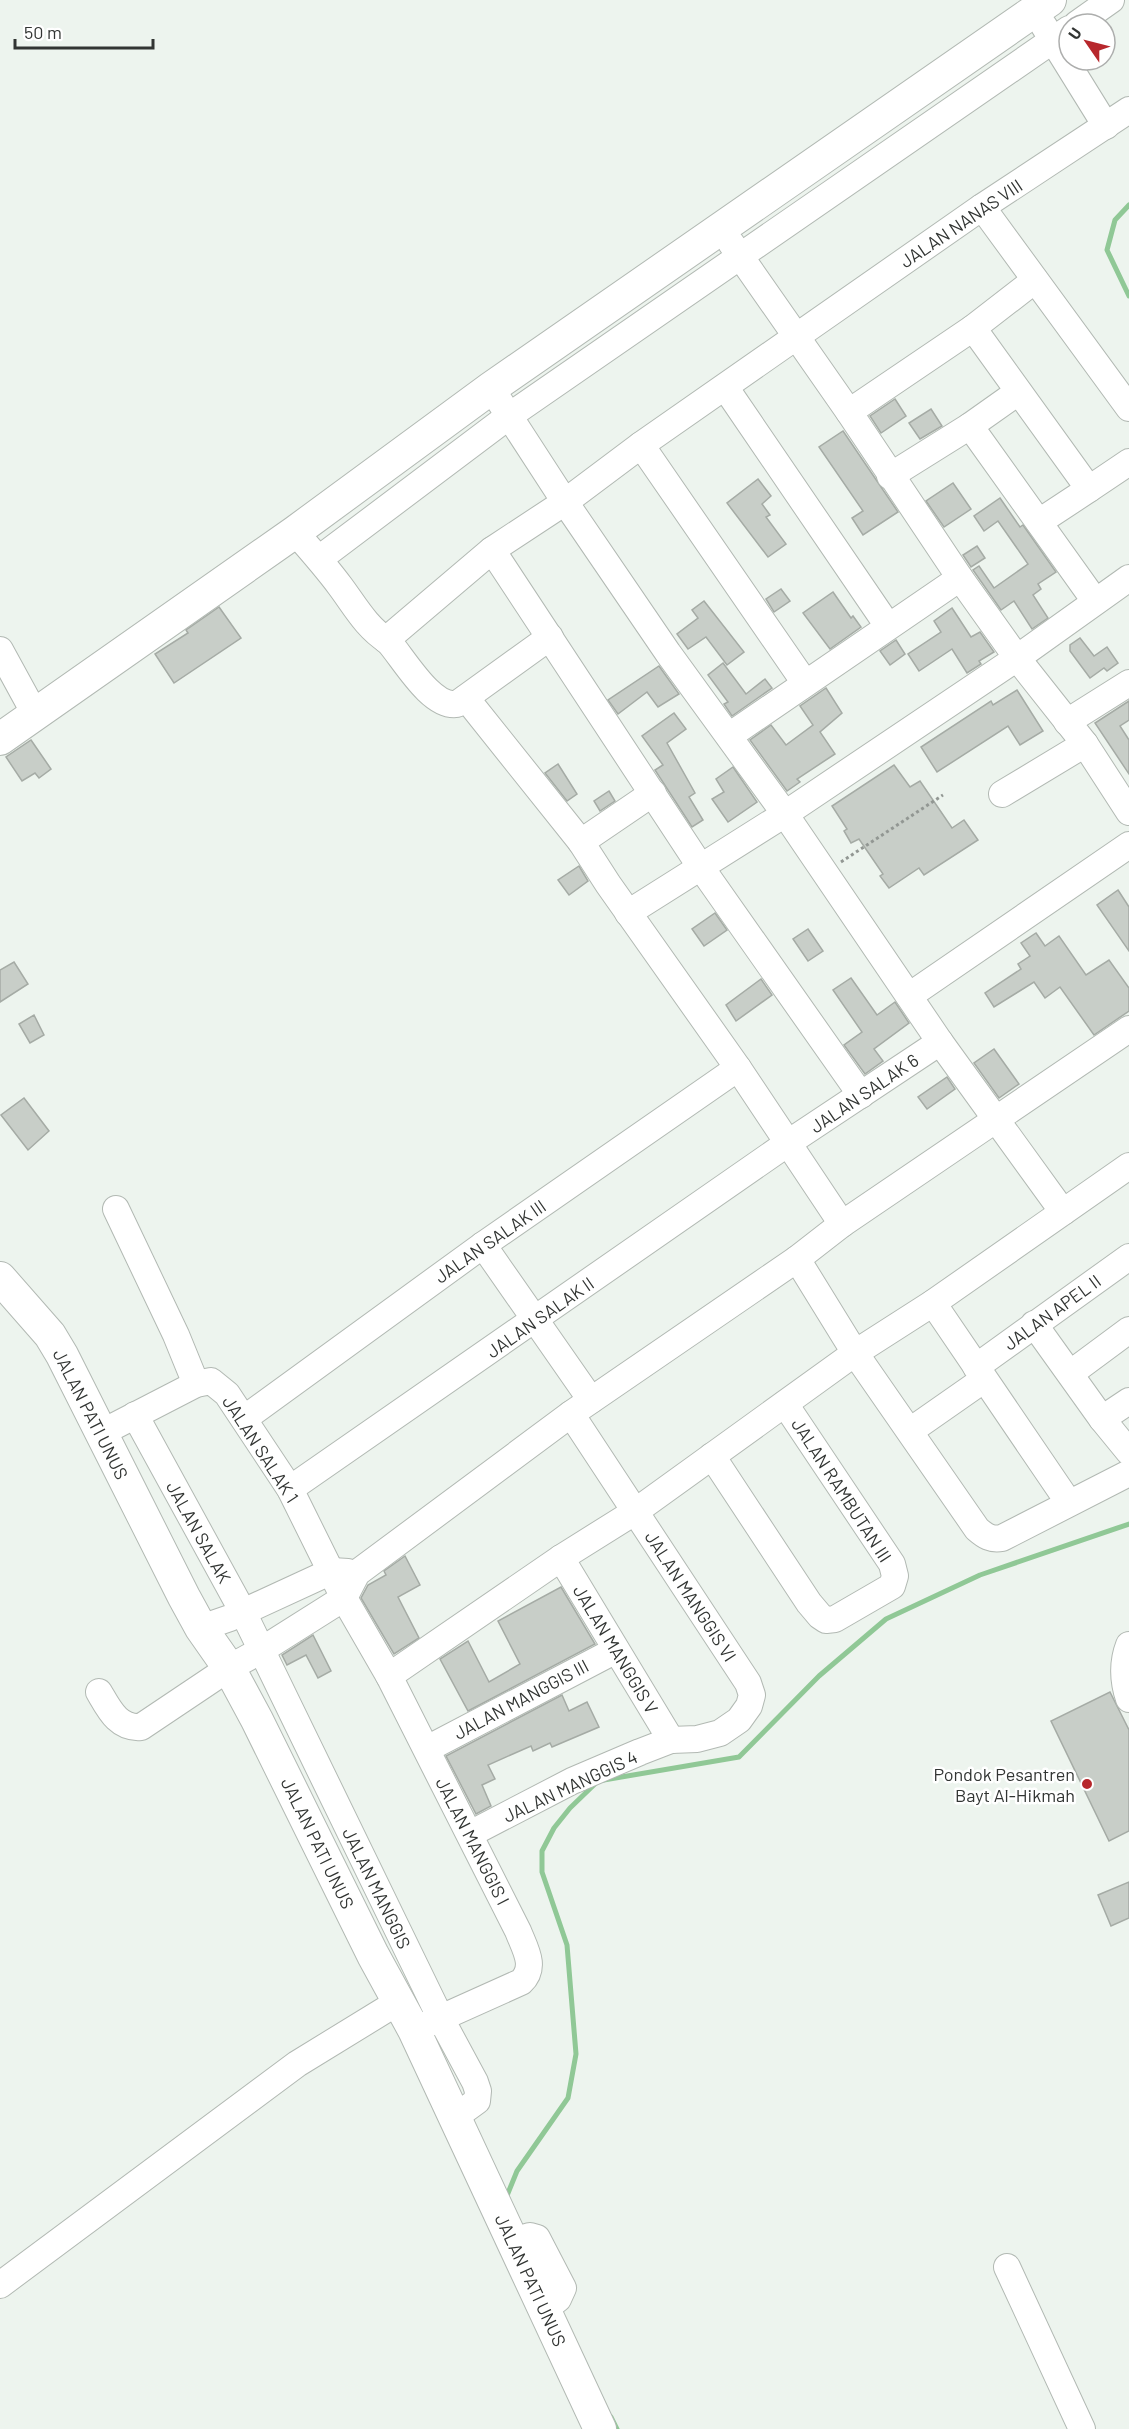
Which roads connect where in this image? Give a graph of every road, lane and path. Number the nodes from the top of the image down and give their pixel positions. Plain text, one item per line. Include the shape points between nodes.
1 (1111, 0) edge
2 (1041, 6) edge
3 (1094, 12) edge
4 (1057, 28) edge
5 (1057, 37) edge
6 (1080, 72) edge
7 (1129, 110) edge
8 (1106, 126) junction
9 (982, 207) junction
10 (721, 227) junction
11 (740, 257) junction
12 (1035, 280) junction
13 (973, 328) junction
14 (795, 337) junction
15 (725, 387) junction
16 (491, 388) junction
17 (1018, 392) junction
18 (1129, 408) edge
19 (849, 412) junction
20 (509, 416) junction
21 (970, 426) junction
22 (640, 445) junction
23 (1129, 462) edge
24 (890, 476) junction
25 (1089, 489) junction
26 (565, 502) junction
27 (1039, 522) junction
28 (295, 532) junction
29 (492, 550) junction
30 (319, 559) junction
31 (960, 578) junction
32 (1129, 578) edge
33 (1095, 601) junction
34 (888, 626) junction
35 (550, 638) junction
36 (386, 640) junction
37 (0, 650) edge
38 (1017, 658) junction
39 (805, 683) junction
40 (1129, 683) edge
41 (466, 698) junction
42 (35, 714) junction
43 (1067, 722) junction
44 (729, 736) junction
45 (0, 739) edge
46 (1084, 744) junction
47 (652, 793) junction
48 (1002, 794) dead end
49 (943, 795) dead end
50 (1129, 812) edge
51 (785, 814) junction
52 (581, 842) junction
53 (1129, 845) edge
54 (700, 866) junction
55 (825, 873) junction
56 (628, 913) junction
57 (909, 996) junction
58 (1129, 1029) edge
59 (940, 1042) junction
60 (738, 1068) junction
61 (861, 1095) junction
62 (997, 1121) junction
63 (788, 1143) junction
64 (1129, 1166) edge
65 (117, 1209) dead end
66 (1063, 1212) junction
67 (842, 1224) junction
68 (483, 1245) junction
69 (1129, 1257) edge
70 (797, 1259) junction
71 (0, 1278) edge
72 (933, 1303) junction
73 (536, 1319) junction
74 (1034, 1324) junction
75 (1129, 1330) edge
76 (855, 1353) junction
77 (1071, 1373) junction
78 (980, 1374) junction
79 (196, 1384) junction
80 (1129, 1401) edge
81 (785, 1404) junction
82 (581, 1407) junction
83 (244, 1418) junction
84 (1102, 1419) junction
85 (118, 1424) junction
86 (910, 1431) junction
87 (1129, 1452) edge
88 (712, 1456) junction
89 (1129, 1473) edge
90 (290, 1489) junction
91 (1069, 1503) junction
92 (636, 1511) junction
93 (561, 1558) junction
94 (344, 1572) junction
95 (344, 1598) junction
96 (223, 1620) junction
97 (1129, 1645) edge
98 (616, 1650) junction
99 (243, 1660) junction
100 (389, 1676) junction
101 (99, 1692) dead end
102 (1129, 1699) edge
103 (671, 1740) junction
104 (427, 1749) junction
105 (470, 1834) junction
106 (398, 2001) junction
107 (427, 2023) junction
108 (1007, 2267) dead end
109 (0, 2285) edge
110 (600, 2429) edge
111 (1082, 2429) edge

1 - 3 street
2 - 4 street
2 - 10 main road
5 - 11 street
6 - 8 street
7 - 8 street, JALAN NANAS VIII
8 - 9 street, JALAN NANAS VIII
9 - 12 street
9 - 14 street, JALAN NANAS VIII
10 - 11 street
10 - 16 main road
11 - 14 street
11 - 20 street
12 - 13 street
12 - 18 street
13 - 17 street
13 - 19 street
14 - 15 street, JALAN NANAS VIII
14 - 19 street
15 - 22 street, JALAN NANAS VIII
15 - 34 street
16 - 20 street
16 - 28 main road
17 - 21 street
17 - 25 street
19 - 24 street
20 - 26 street
20 - 30 street
21 - 24 street
21 - 27 street
22 - 26 street, JALAN NANAS VIII
22 - 39 street
23 - 25 street
24 - 31 street
25 - 27 street
26 - 29 street, JALAN NANAS VIII
26 - 44 street
27 - 33 street
28 - 30 street
28 - 42 main road
29 - 35 street
29 - 36 street, JALAN NANAS VIII
30 - 36 street via 366,623
31 - 34 street
31 - 38 street
32 - 33 street
33 - 38 street
34 - 39 street
35 - 41 street
35 - 47 street
36 - 41 street via 436,699 452,705
37 - 42 street
38 - 43 street
38 - 51 street
39 - 44 street
40 - 43 street
41 - 52 street
42 - 45 main road
43 - 46 street
44 - 51 street
46 - 48 street
46 - 50 street
47 - 52 street
47 - 54 street
49 - 55 path
51 - 54 street
51 - 55 street
52 - 56 street
53 - 57 street
54 - 56 street
54 - 61 street
55 - 57 street
56 - 60 street
57 - 59 street
58 - 62 street
59 - 61 street, JALAN SALAK 6
59 - 62 street
60 - 63 street
60 - 68 street, JALAN SALAK III
61 - 63 street, JALAN SALAK 6
62 - 66 street
62 - 67 street
63 - 67 street
63 - 73 street, JALAN SALAK II
64 - 66 street
65 - 79 street
66 - 72 street
67 - 70 street
68 - 73 street, JALAN MANGGIS VI
68 - 83 street, JALAN SALAK III
69 - 74 street, JALAN APEL II
70 - 76 street
70 - 82 street
71 - 85 main road, JALAN PATI UNUS via 50,1335
72 - 76 street
72 - 78 street
73 - 82 street, JALAN MANGGIS VI
73 - 90 street, JALAN SALAK II
74 - 77 street
74 - 78 street, JALAN APEL II
75 - 77 street
76 - 81 street
76 - 86 street
77 - 84 street
78 - 86 street, JALAN APEL II
78 - 91 street
79 - 83 street, JALAN SALAK 1 via 211,1382 220,1386
79 - 85 street
80 - 84 street
81 - 88 street
81 - 88 street, JALAN RAMBUTAN III via 892,1564 892,1586 835,1619 820,1616
82 - 92 street, JALAN MANGGIS VI
82 - 94 street
83 - 90 street, JALAN SALAK 1
84 - 87 street
85 - 96 main road, JALAN PATI UNUS
85 - 96 street, JALAN SALAK
86 - 91 street via 977,1529 986,1536 1002,1538
88 - 92 street
89 - 91 street
90 - 94 street, JALAN SALAK 1
92 - 93 street
92 - 103 street, JALAN MANGGIS VI via 748,1683 752,1695 739,1720 720,1733
93 - 98 street, JALAN MANGGIS V
93 - 100 street
94 - 95 street, JALAN SALAK 1
94 - 96 street
95 - 99 street
95 - 100 street, JALAN MANGGIS I
96 - 99 main road, JALAN PATI UNUS
96 - 99 street, JALAN SALAK
97 - 102 street via 1124,1677
98 - 103 street, JALAN MANGGIS V
98 - 104 street, JALAN MANGGIS III
99 - 101 street via 141,1727 132,1728 116,1718
99 - 106 main road, JALAN PATI UNUS via 257,1720
99 - 107 street, JALAN MANGGIS
100 - 104 street, JALAN MANGGIS I
103 - 105 street, JALAN MANGGIS 4 via 572,1781
104 - 105 street, JALAN MANGGIS I
105 - 107 street, JALAN MANGGIS I via 519,1931 530,1967 521,1982
106 - 107 main road, JALAN PATI UNUS
106 - 109 street via 297,2064
107 - 110 main road, JALAN PATI UNUS via 529,2250
108 - 111 street

